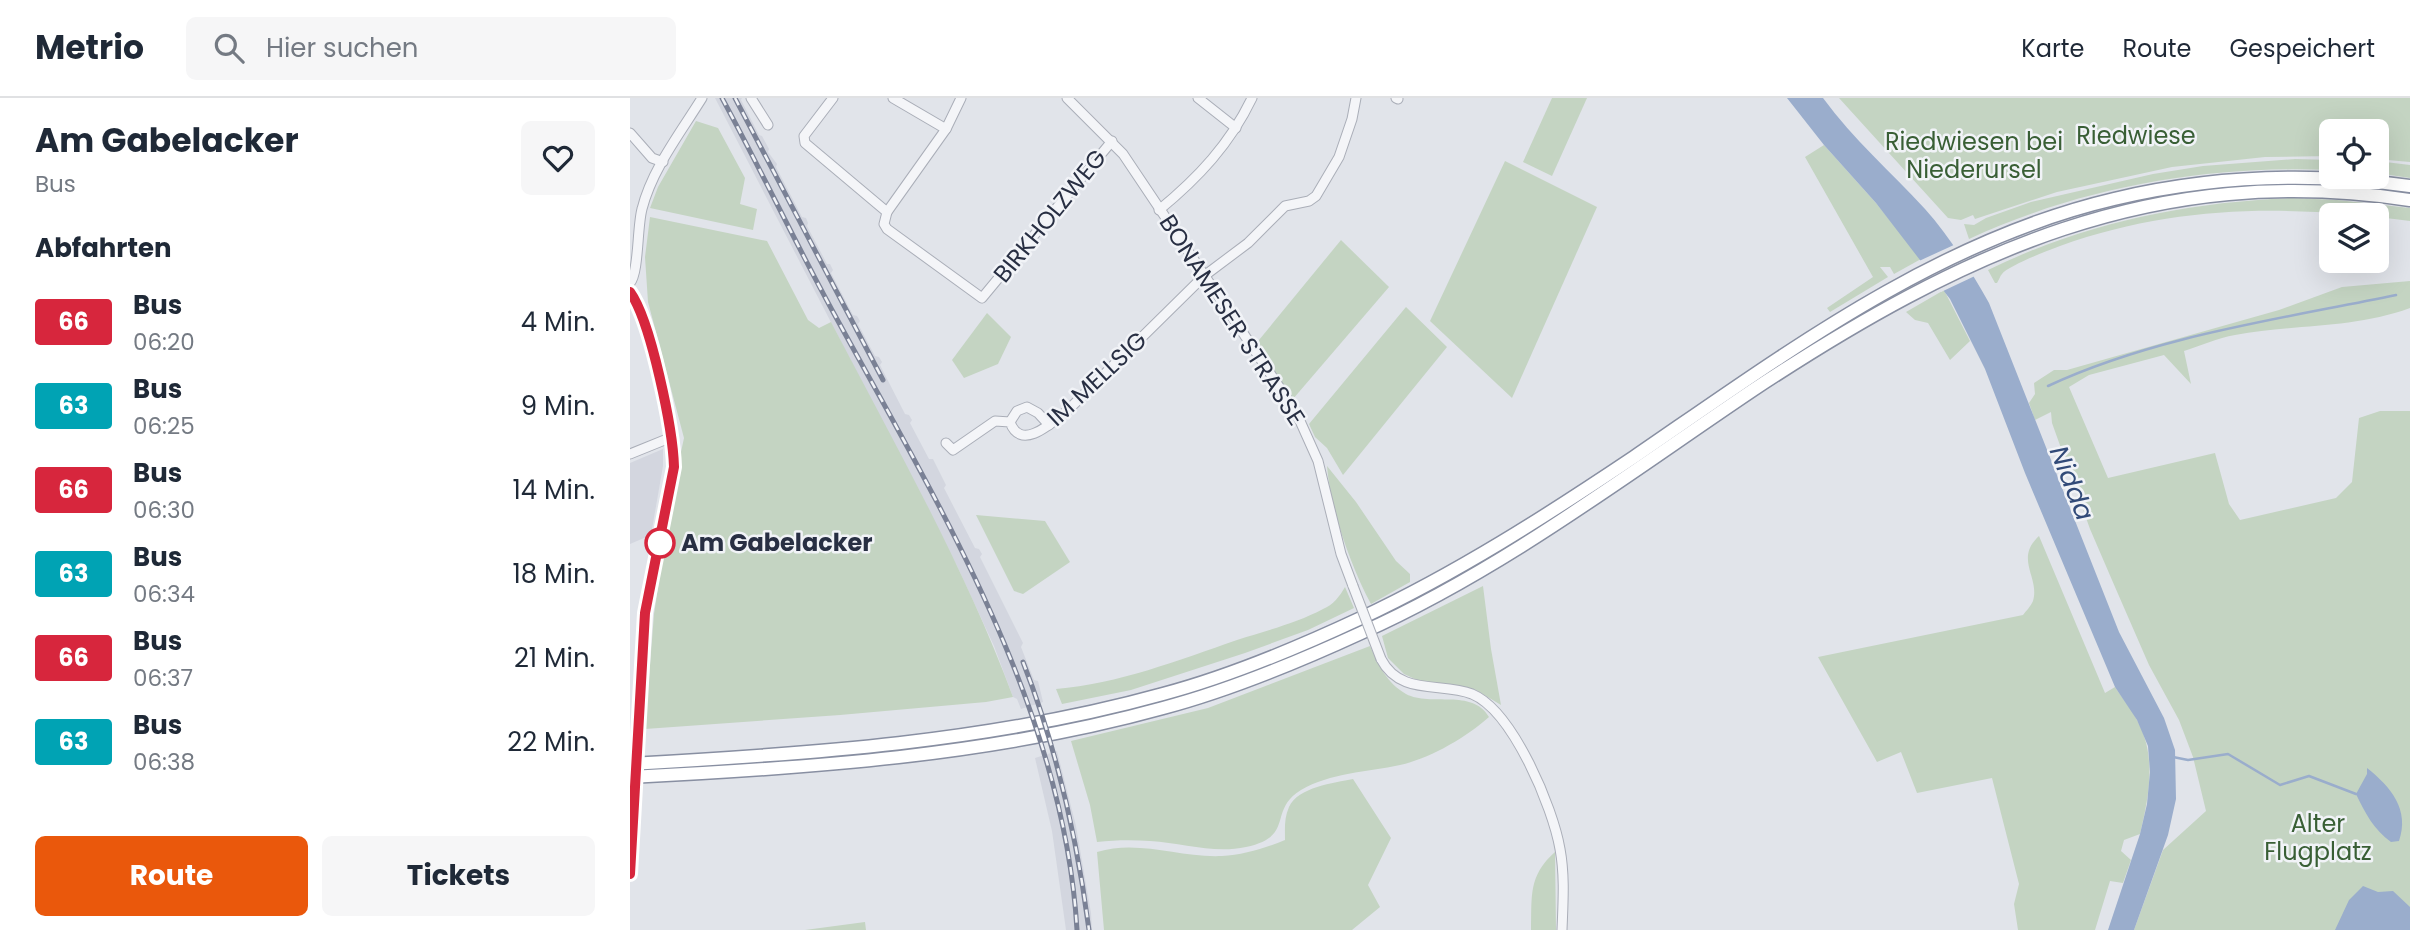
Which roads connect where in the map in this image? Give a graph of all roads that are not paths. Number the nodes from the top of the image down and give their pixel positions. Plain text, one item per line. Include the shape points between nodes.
1 (702, 98) edge
2 (751, 98) edge
3 (833, 98) edge
4 (893, 98) edge
5 (961, 98) edge
6 (1067, 98) edge
7 (1198, 98) edge
8 (1252, 98) edge
9 (1356, 98) edge
10 (768, 125) dead end
11 (1236, 128) junction
12 (946, 129) junction
13 (630, 133) edge
14 (1112, 141) junction
15 (663, 162) junction
16 (2410, 186) edge
17 (2410, 200) edge
18 (1160, 210) junction
19 (887, 212) junction
20 (1974, 256) junction
21 (1204, 276) junction
22 (630, 283) edge
23 (630, 292) edge
24 (1010, 422) junction
25 (1049, 425) junction
26 (672, 437) junction
27 (946, 443) dead end
28 (630, 454) edge
29 (630, 764) edge
30 (630, 777) edge
31 (630, 874) edge
32 (1562, 930) edge

1 - 15 street
2 - 10 street
3 - 19 street via 804,136 806,143
4 - 12 street
5 - 12 street
6 - 14 street, BONAMESER STRASSE
7 - 11 street
8 - 11 street
9 - 21 street, IM MELLSIG via 1339,157 1316,196 1285,206 1248,243
11 - 18 street via 1206,168
12 - 19 street
13 - 15 street via 652,158
14 - 18 street, BONAMESER STRASSE
14 - 19 street, BIRKHOLZWEG via 982,298 884,224
15 - 22 street via 642,206 636,271
16 - 20 highway via 2295,177 2163,188 2080,208 2008,234
17 - 20 highway via 2338,191 2226,193 2165,201 2080,222
18 - 21 street, BONAMESER STRASSE
20 - 29 highway via 1925,272 1787,353 1497,545 1391,604 1254,663 1160,695 1002,729 849,748
20 - 30 highway via 1791,366 1586,505 1476,573 1364,632 1260,675 1165,708 1019,740 761,770
21 - 25 street, IM MELLSIG
21 - 32 street, BONAMESER STRASSE, bridge via 1308,435 1341,554 1381,659 1406,682 1474,695 1503,719 1540,787 1555,826 1563,868
23 - 26 street via 639,307
24 - 25 street, IM MELLSIG via 1026,435
24 - 25 street via 1017,411 1027,407
24 - 27 street, IM MELLSIG via 995,421 953,450
26 - 28 street
26 - 31 street, bridge via 672,487 645,613

